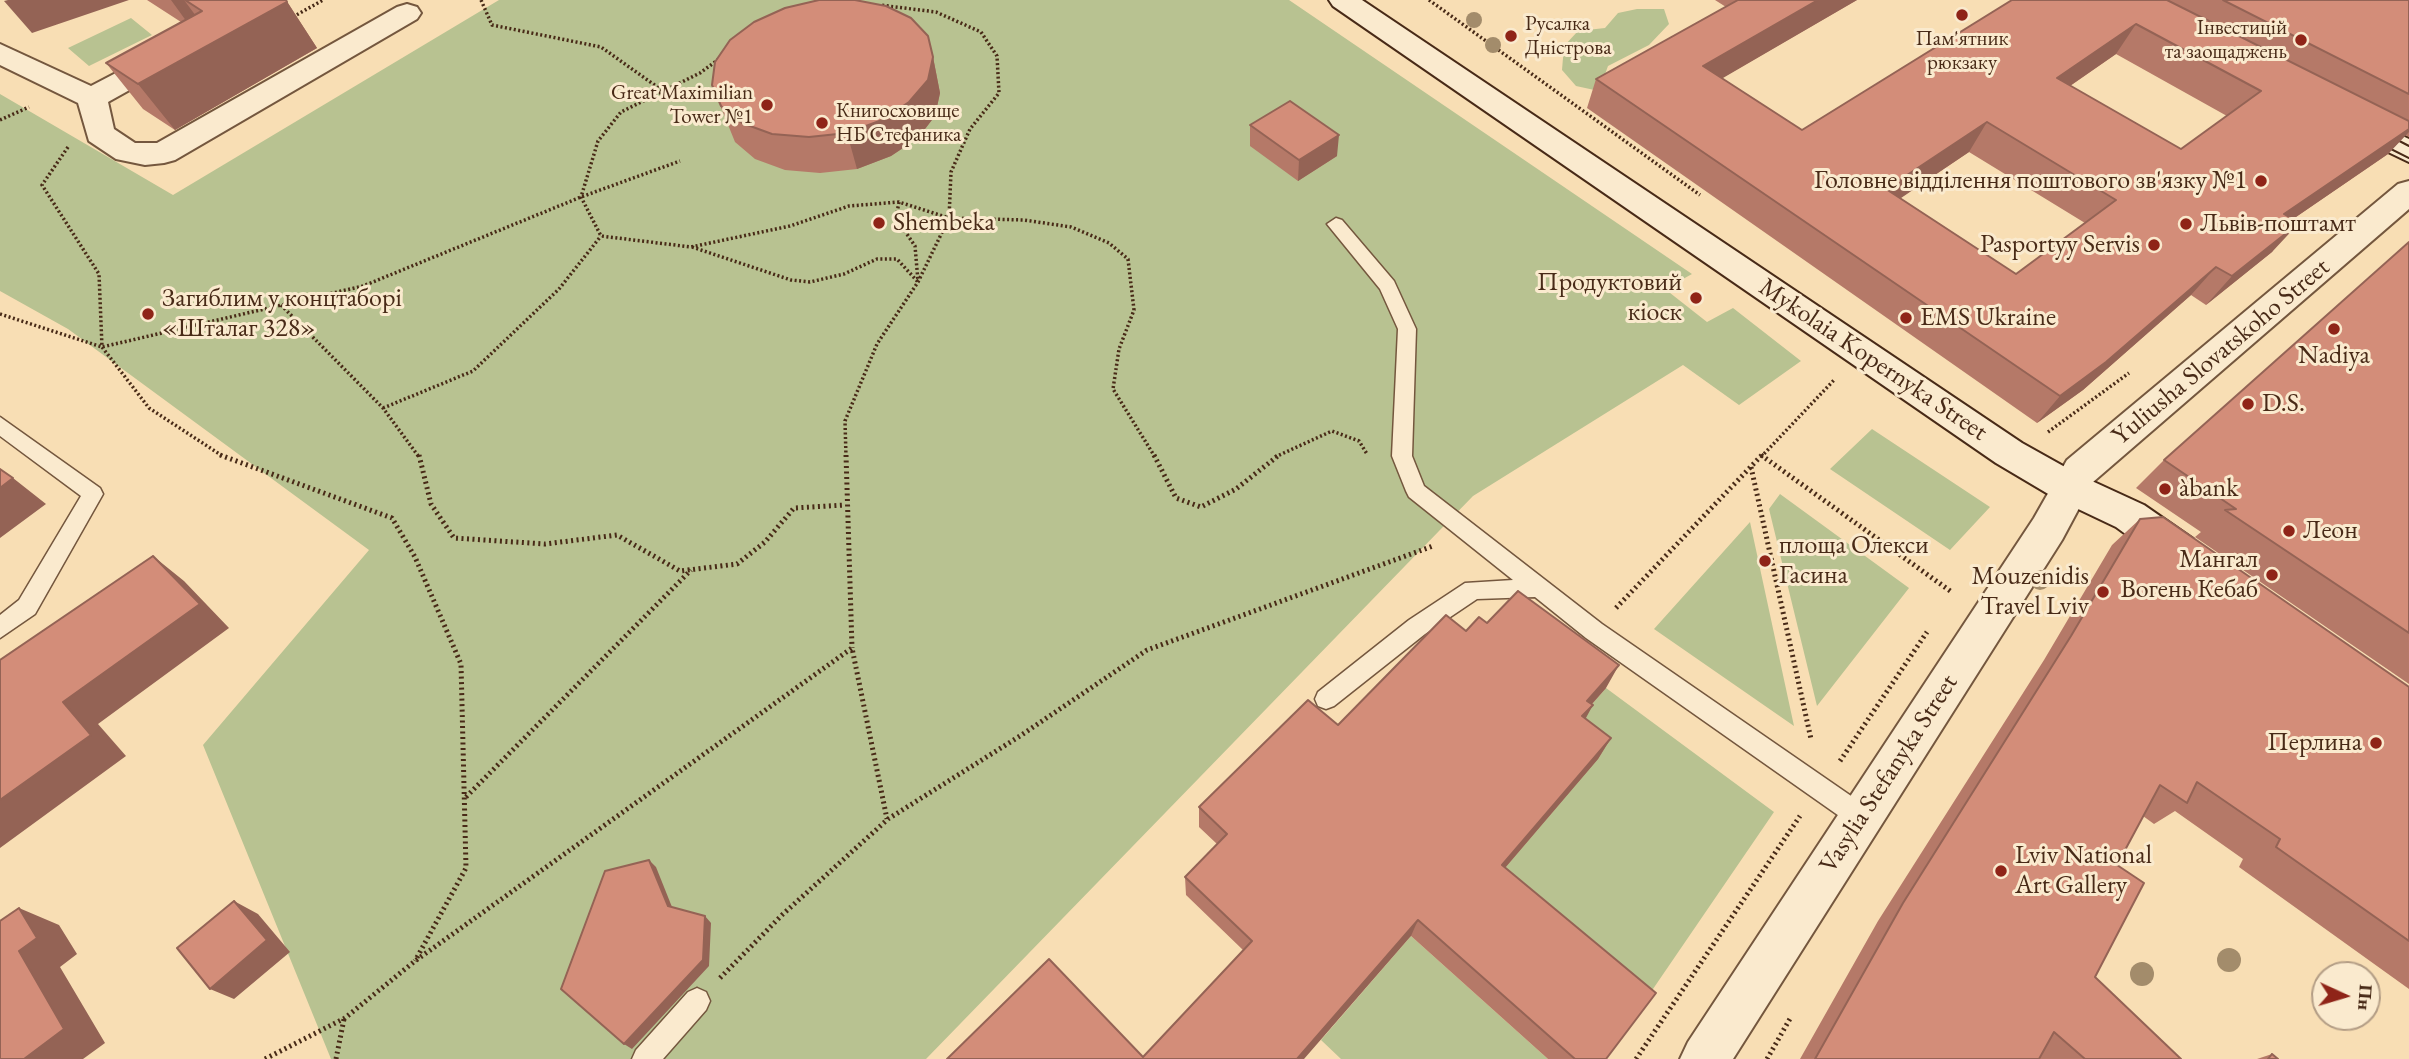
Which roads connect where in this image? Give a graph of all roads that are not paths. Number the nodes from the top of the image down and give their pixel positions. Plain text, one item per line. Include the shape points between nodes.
1 (1343, 0) edge
2 (407, 13) dead end
3 (189, 46) edge
4 (0, 53) edge
5 (93, 104) junction
6 (2329, 110) edge
7 (2409, 152) edge
8 (2409, 192) edge
9 (1336, 224) dead end
10 (0, 425) edge
11 (2068, 487) junction
12 (2208, 571) edge
13 (1538, 588) junction
14 (0, 628) edge
15 (1326, 699) dead end
16 (1861, 817) junction
17 (697, 1001) road end
18 (645, 1059) edge
19 (1705, 1059) edge

1 - 11 street, Mykolaia Kopernyka Street via 2009,453
2 - 5 street via 164,152 127,152 100,134
3 - 5 street
4 - 5 street
6 - 7 street
8 - 11 street, Yuliusha Slovatskoho Street via 2080,471
9 - 13 lane via 1388,286 1407,329 1402,456 1416,491
10 - 14 lane via 93,494 27,607
11 - 12 street, Mykolaia Kopernyka Street via 2130,516
11 - 16 street, Vasylia Stefanyka Street via 2048,528
13 - 15 lane via 1473,590 1417,626
13 - 16 lane
16 - 19 street, Vasylia Stefanyka Street
17 - 18 lane

